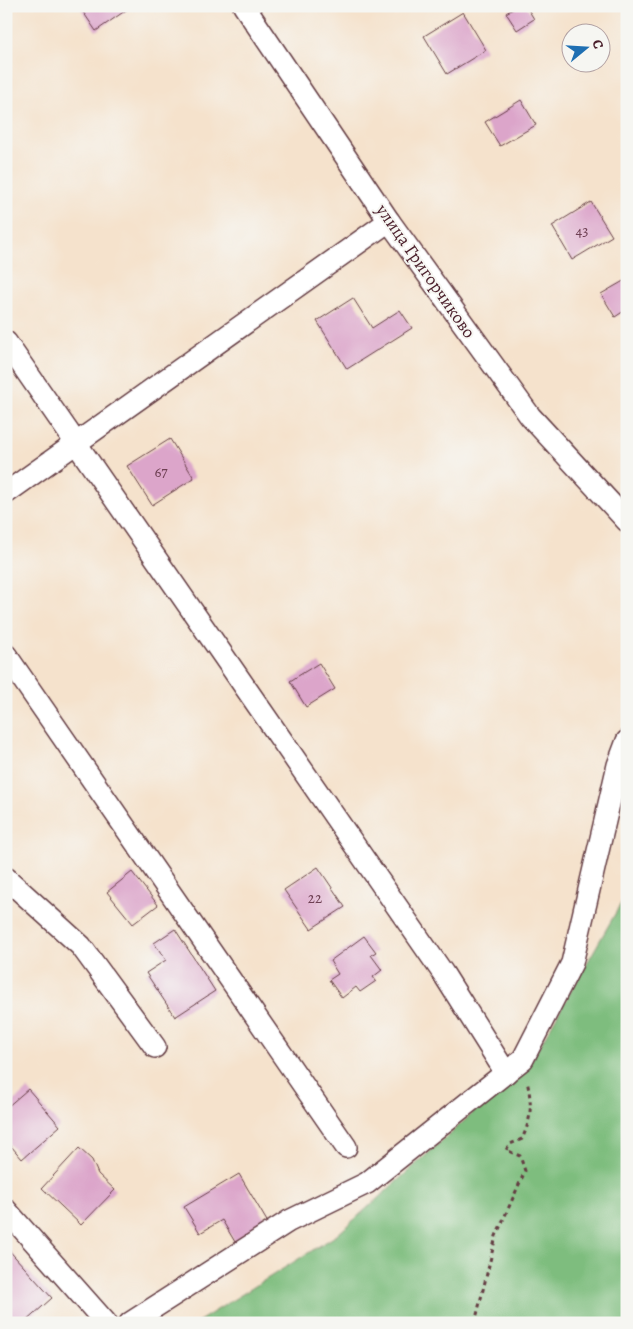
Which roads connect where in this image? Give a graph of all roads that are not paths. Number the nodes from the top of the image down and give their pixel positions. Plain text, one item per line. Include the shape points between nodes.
1 (244, 6) edge
2 (389, 221) junction
3 (6, 342) edge
4 (76, 443) junction
5 (6, 493) edge
6 (627, 521) edge
7 (6, 655) edge
8 (627, 741) edge
9 (6, 878) edge
10 (155, 1047) dead end
11 (506, 1073) junction
12 (346, 1147) dead end
13 (6, 1210) edge
14 (106, 1323) edge
15 (130, 1323) edge

1 - 2 street, улица Григорчиково
2 - 4 street
2 - 6 street, улица Григорчиково via 530,416
3 - 4 street
4 - 5 street
4 - 11 street via 437,965
7 - 12 street
8 - 11 street via 618,765 572,963 523,1059
9 - 10 street via 81,946
11 - 15 street via 367,1183 289,1221
13 - 14 street

